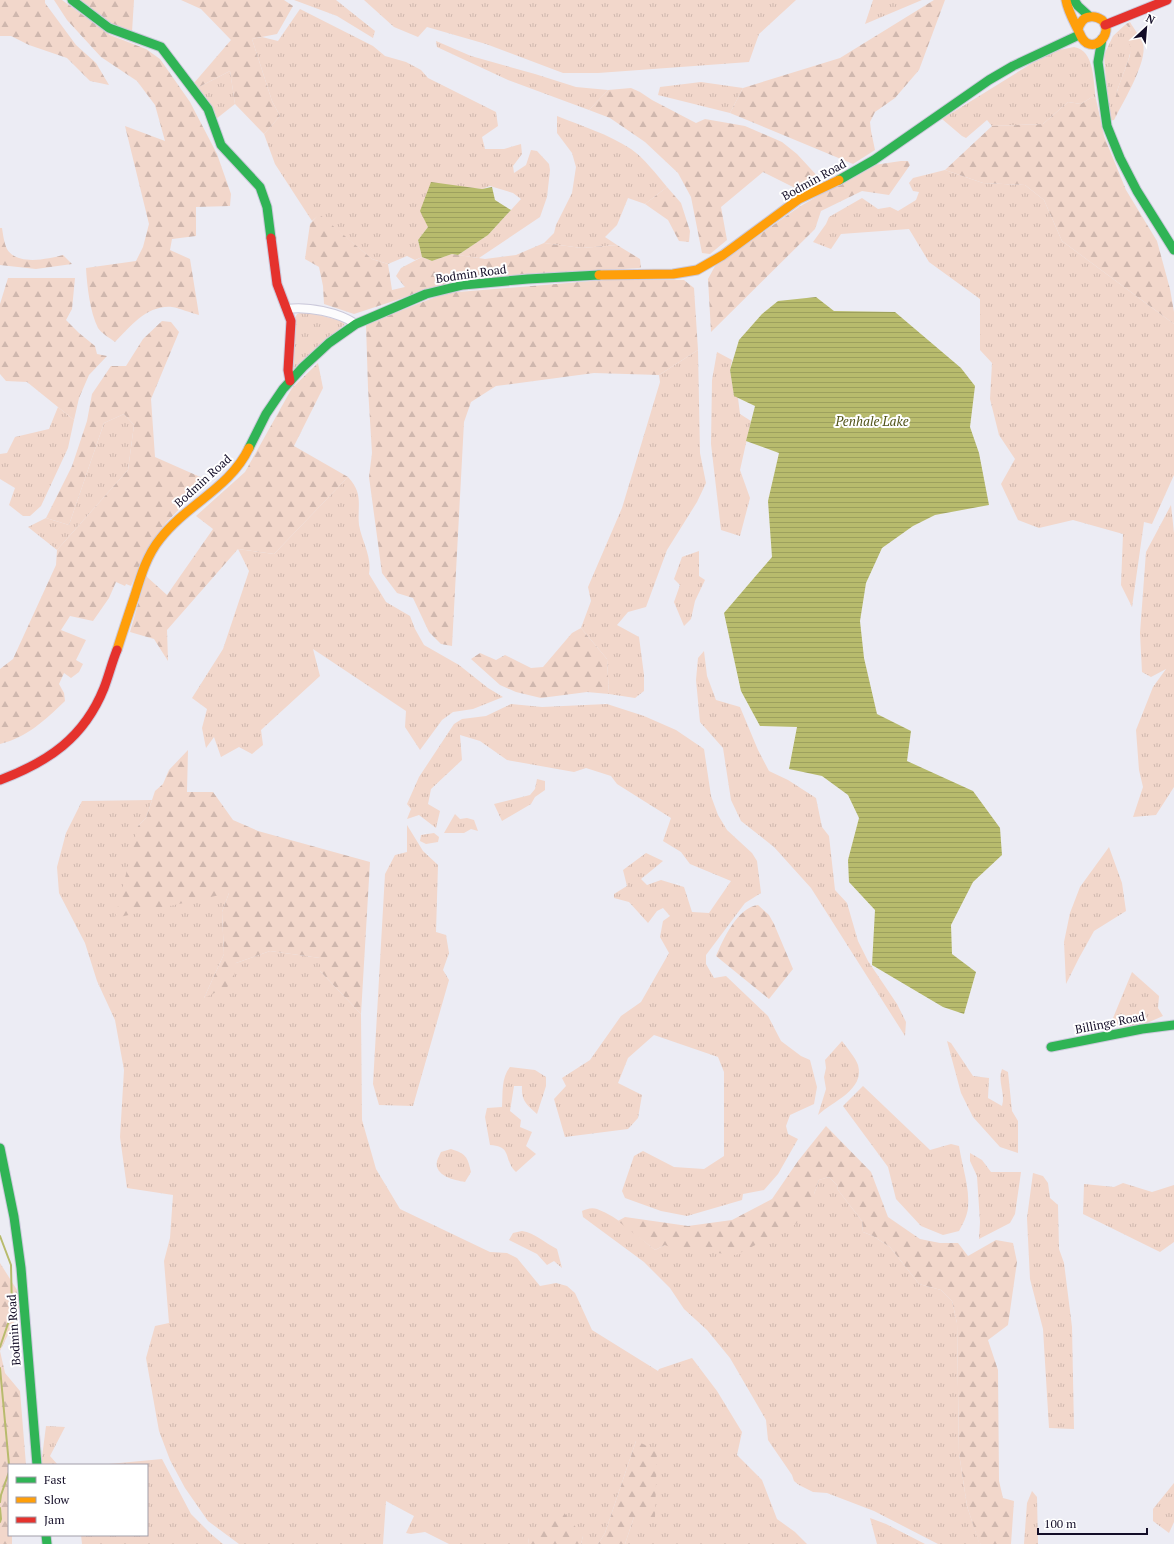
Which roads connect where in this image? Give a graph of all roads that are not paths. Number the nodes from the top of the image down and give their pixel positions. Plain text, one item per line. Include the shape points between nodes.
1 (72, 0) edge
2 (1066, 0) edge
3 (1074, 0) edge
4 (1167, 0) edge
5 (1089, 16) junction
6 (1105, 25) junction
7 (1089, 39) junction
8 (1099, 74) junction
9 (1174, 250) edge
10 (287, 308) junction
11 (356, 324) junction
12 (290, 381) junction
13 (0, 780) edge
14 (1174, 1025) edge
15 (1051, 1046) dead end
16 (0, 1148) edge
17 (37, 1464) edge

1 - 10 main road via 109,28 161,47 208,109 221,145 250,174 263,193 277,284
2 - 7 main road via 1068,12
3 - 5 main road
4 - 6 main road
5 - 6 main road via 1097,17
5 - 7 main road via 1081,21
6 - 7 main road via 1105,35
7 - 8 main road
7 - 8 main road via 1099,53
7 - 11 main road, Bodmin Road via 1013,66 989,80 874,160 799,199 723,255 697,270 674,274 588,275 463,285 426,294
8 - 9 main road via 1107,126 1120,158 1137,191
10 - 11 street via 317,310
10 - 12 main road via 291,328 288,370
11 - 12 main road, Bodmin Road via 329,343
12 - 13 main road, Bodmin Road via 271,406 237,469 168,529 154,547 104,688 84,725 52,755
14 - 15 main road, Billinge Road
16 - 17 main road, Bodmin Road via 12,1201 23,1285

